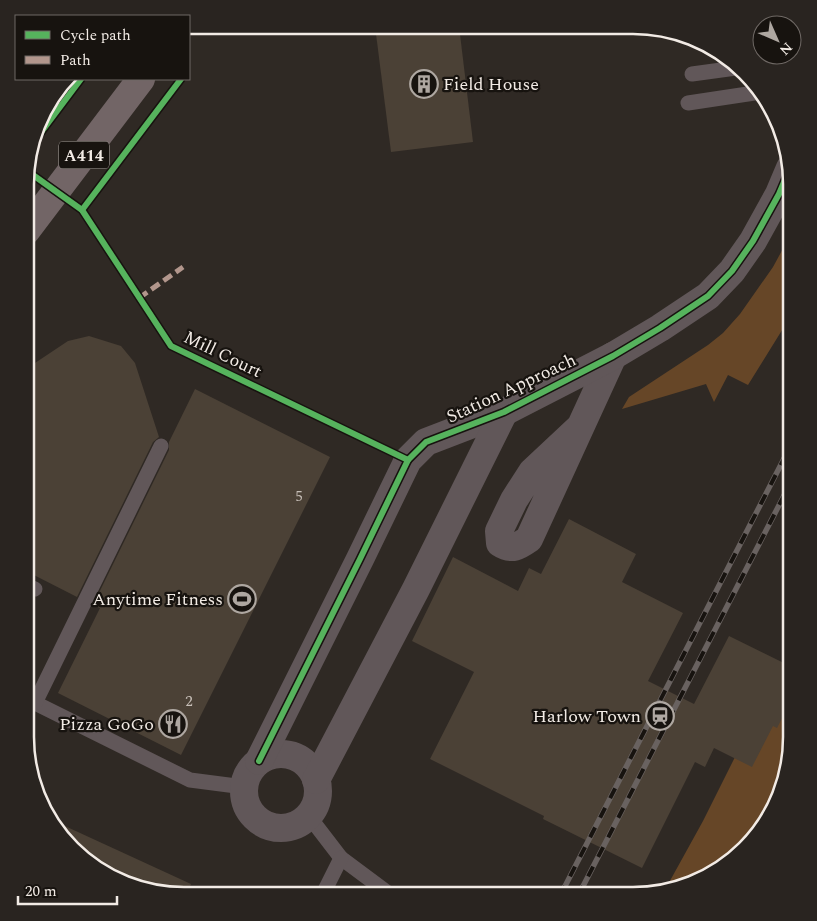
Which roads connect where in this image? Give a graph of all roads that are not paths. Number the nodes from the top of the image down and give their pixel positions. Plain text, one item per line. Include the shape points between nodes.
1 (729, 69) edge
2 (692, 74) dead end
3 (141, 80) edge
4 (753, 93) edge
5 (688, 103) dead end
6 (783, 185) edge
7 (34, 221) edge
8 (613, 356) junction
9 (504, 412) junction
10 (579, 428) dead end
11 (161, 446) dead end
12 (34, 693) edge
13 (34, 703) edge
14 (259, 761) junction
15 (316, 780) junction
16 (244, 787) junction
17 (308, 815) junction
18 (341, 858) junction
19 (326, 887) edge
20 (380, 887) edge

1 - 2 lane
3 - 7 highway, A414
4 - 5 lane
6 - 8 street, Station Approach via 732,271 708,296
8 - 9 street, Station Approach
8 - 10 street, Station Approach
9 - 14 street, Station Approach via 426,442 408,460
9 - 15 street, Station Approach
11 - 12 lane
13 - 16 lane via 190,780
14 - 15 street via 281,754 293,756 311,769
14 - 16 street, Station Approach via 251,768
15 - 17 street, Station Approach via 318,792
16 - 17 street via 249,809 266,824 288,827
17 - 18 lane
18 - 19 lane
18 - 20 lane

